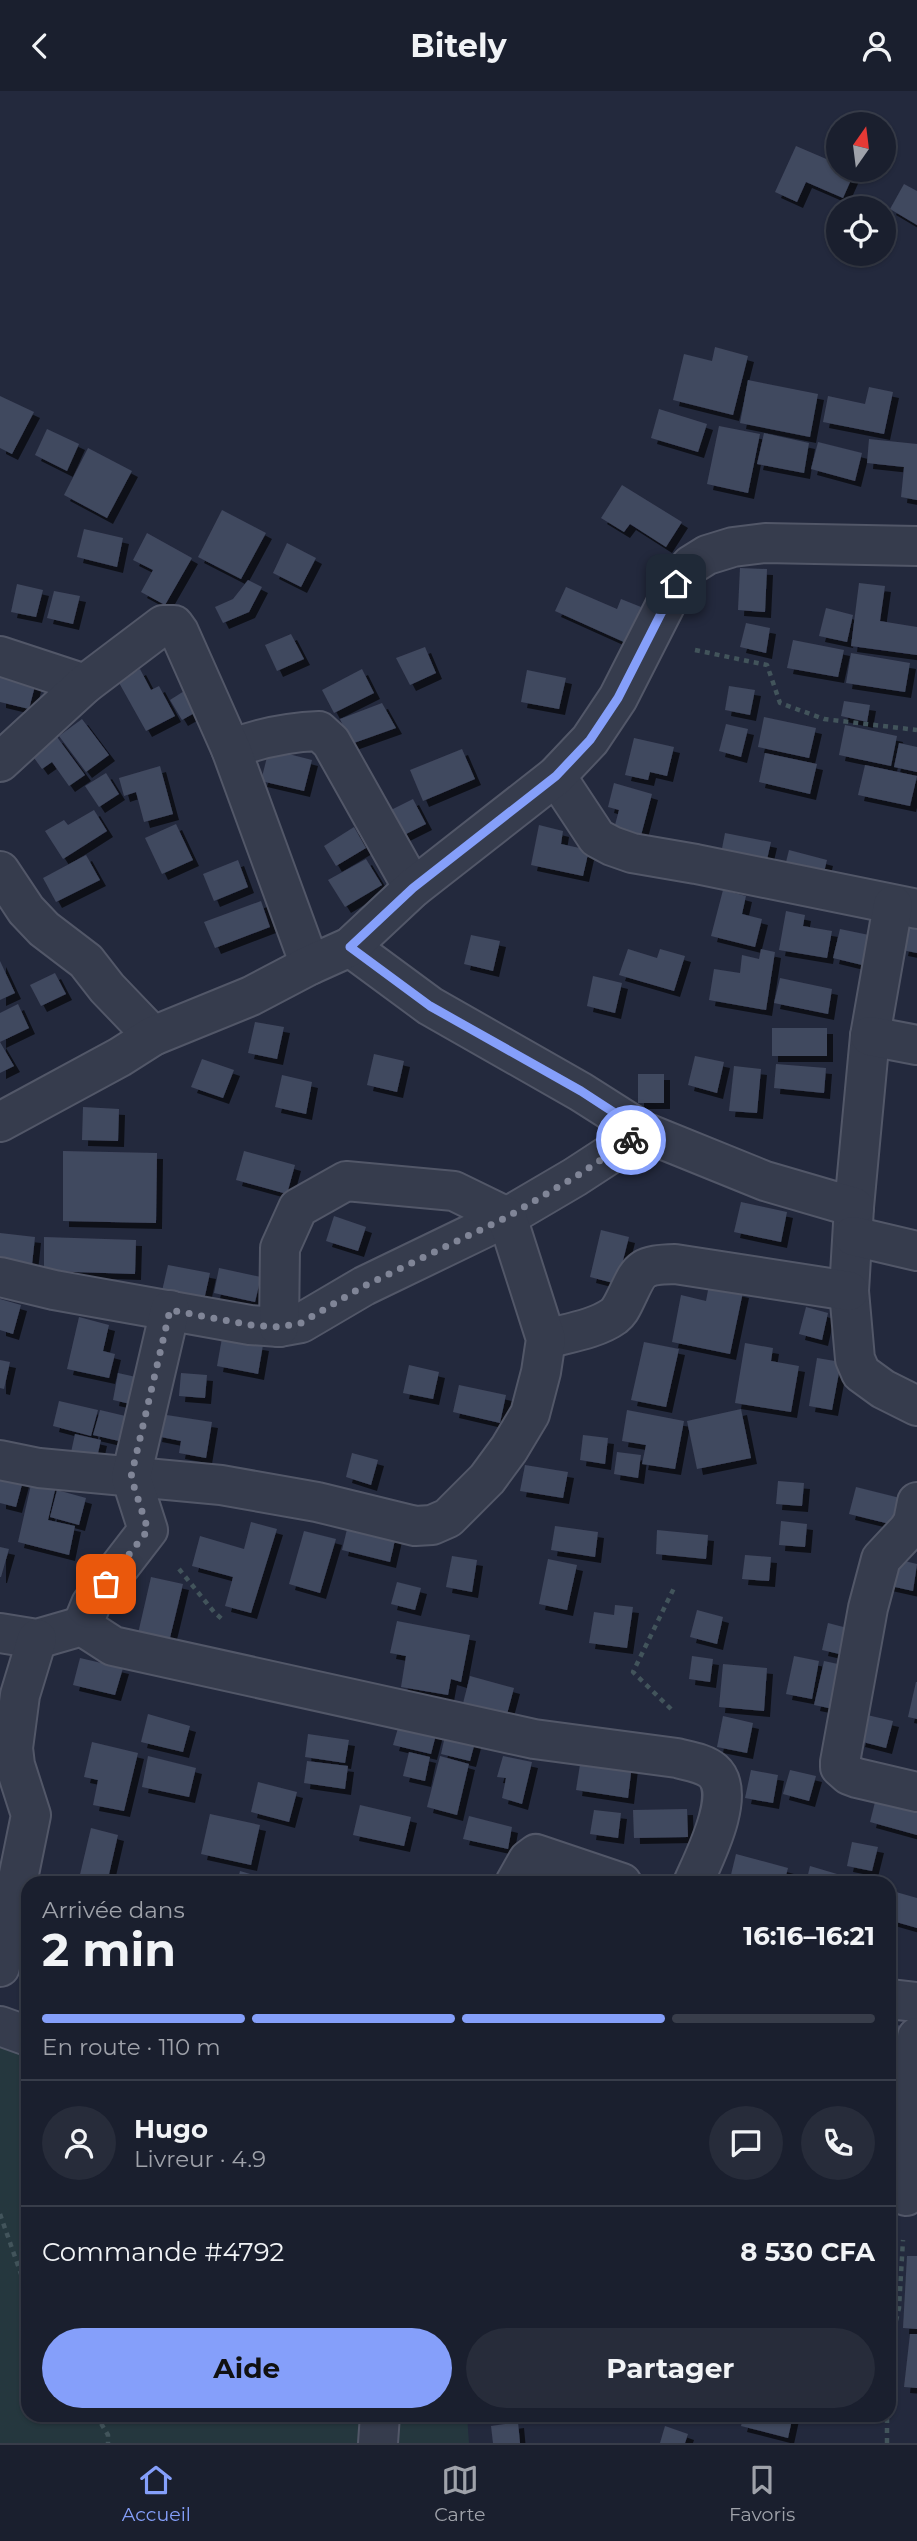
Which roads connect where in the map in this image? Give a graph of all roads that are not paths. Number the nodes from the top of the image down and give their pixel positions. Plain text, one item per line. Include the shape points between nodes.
1 (917, 547) edge
2 (0, 656) edge
3 (85, 684) junction
4 (231, 748) junction
5 (0, 762) edge
6 (556, 776) junction
7 (0, 871) edge
8 (413, 888) junction
9 (905, 907) edge
10 (350, 947) junction
11 (310, 965) junction
12 (153, 1036) junction
13 (870, 1036) junction
14 (917, 1045) edge
15 (0, 1122) edge
16 (644, 1132) junction
17 (507, 1217) junction
18 (853, 1222) junction
19 (917, 1251) edge
20 (0, 1277) edge
21 (849, 1291) junction
22 (170, 1310) junction
23 (279, 1327) junction
24 (547, 1339) junction
25 (917, 1406) edge
26 (0, 1460) edge
27 (131, 1477) junction
28 (917, 1501) edge
29 (82, 1626) junction
30 (0, 1633) edge
31 (37, 1639) junction
32 (10, 1701) edge
33 (917, 1792) edge
34 (519, 1876) edge
35 (601, 1876) edge
36 (696, 1876) edge
37 (0, 1966) edge
38 (896, 2000) edge
39 (917, 2001) edge
40 (0, 2027) edge
41 (21, 2034) edge
42 (917, 2037) edge
43 (904, 2200) edge
44 (380, 2422) edge
45 (378, 2443) edge

1 - 6 street via 765,543 733,547 691,565 676,584 618,698 590,740
2 - 3 street
3 - 4 street via 163,625 174,625
3 - 5 street
4 - 8 street via 264,737 319,731 331,742
4 - 11 street
6 - 8 street
6 - 9 street via 597,838 612,846
7 - 12 street via 26,910 86,961
8 - 10 street
9 - 13 street
10 - 11 street
10 - 16 street via 430,1006
11 - 12 street via 251,996
12 - 15 street
13 - 14 street
13 - 18 street
16 - 17 street
16 - 18 street
17 - 23 street via 364,1286 301,1323
17 - 23 street via 454,1191 346,1181 298,1208 280,1248
17 - 24 street
18 - 19 street
18 - 21 street
20 - 22 street
21 - 24 street via 683,1265 656,1265 638,1273 616,1315
21 - 25 street via 855,1359 861,1373
22 - 23 street
22 - 27 street
24 - 27 street via 530,1414 509,1449 487,1479 448,1517 432,1525 415,1526 221,1485
26 - 27 street
27 - 29 street via 148,1530 92,1604
28 - 33 street via 913,1523 881,1559 840,1762 849,1775
29 - 31 street
29 - 36 street via 113,1646 534,1739 696,1763 712,1770 723,1792 720,1813
30 - 31 street
31 - 32 street
32 - 37 street via 15,1765 31,1815
34 - 35 street via 536,1854
38 - 39 street
40 - 41 street
42 - 43 street
44 - 45 street

